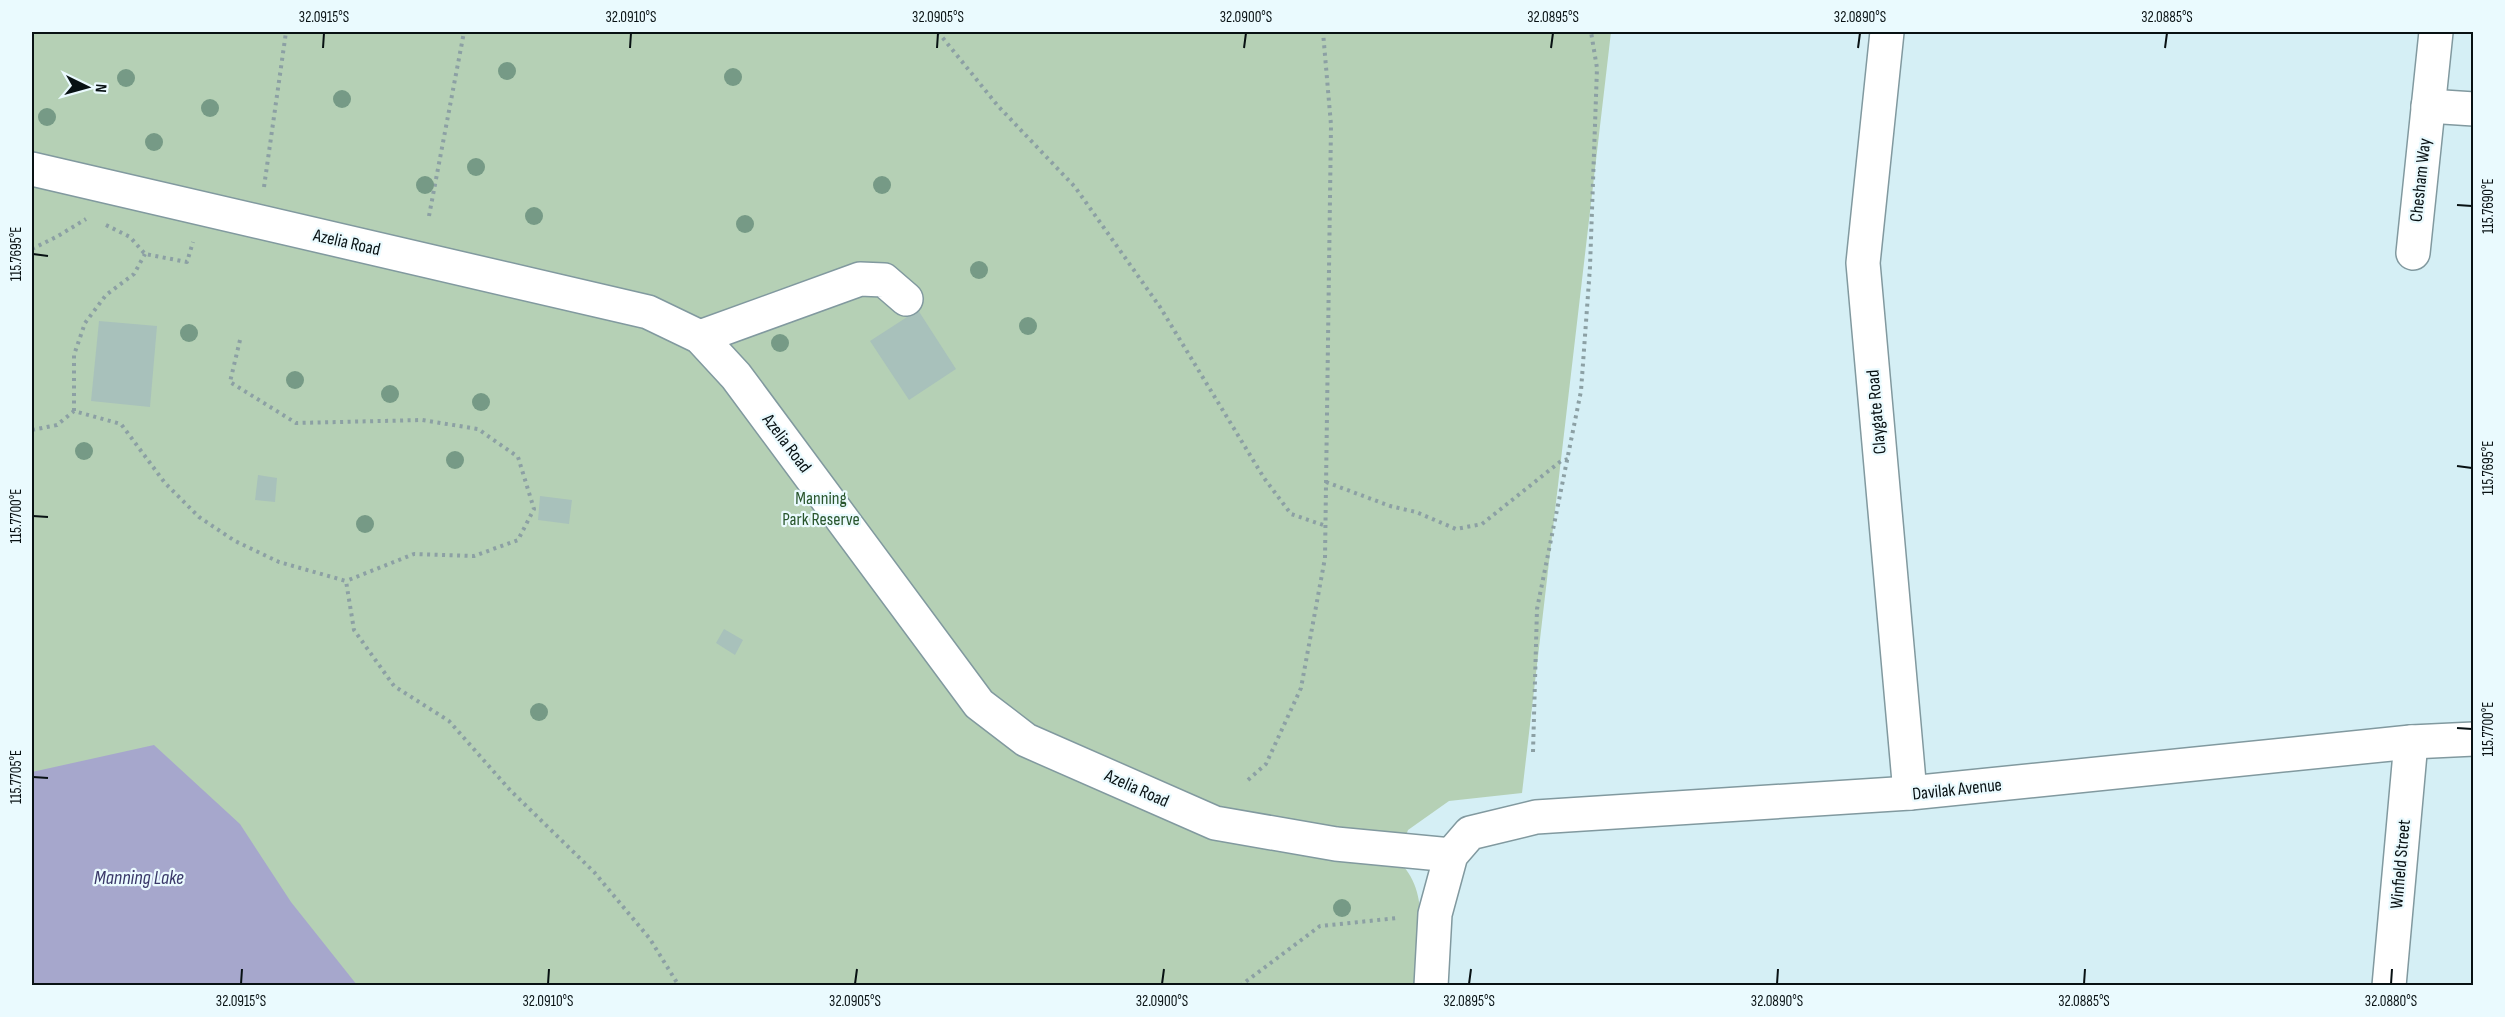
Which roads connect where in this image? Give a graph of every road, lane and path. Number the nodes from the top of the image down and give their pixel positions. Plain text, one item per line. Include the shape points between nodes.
1 (286, 32) edge
2 (464, 32) edge
3 (938, 32) edge
4 (1323, 32) edge
5 (1591, 32) edge
6 (1887, 32) edge
7 (2436, 32) edge
8 (2428, 106) junction
9 (2474, 110) edge
10 (32, 169) edge
11 (429, 216) dead end
12 (89, 217) dead end
13 (258, 221) junction
14 (99, 222) dead end
15 (32, 249) edge
16 (2413, 253) dead end
17 (145, 254) junction
18 (187, 262) dead end
19 (906, 299) dead end
20 (700, 337) junction
21 (240, 340) dead end
22 (74, 411) junction
23 (32, 430) edge
24 (1568, 459) junction
25 (1326, 482) junction
26 (1326, 526) junction
27 (346, 581) junction
28 (2474, 740) edge
29 (2411, 742) junction
30 (1533, 752) dead end
31 (1248, 780) dead end
32 (1911, 794) junction
33 (1451, 855) junction
34 (1435, 914) junction
35 (680, 986) edge
36 (1240, 986) edge
37 (1431, 986) edge
38 (2389, 986) edge

1 - 13 path
2 - 11 path
3 - 26 path via 998,106 1075,187 1160,308 1264,478 1291,514
4 - 25 path via 1332,125
5 - 24 path via 1598,68 1590,267 1581,391
6 - 32 street, Claygate Road via 1863,263
7 - 8 street, Chesham Way
8 - 9 street
8 - 16 street, Chesham Way
10 - 13 street, Azelia Road
12 - 15 path
13 - 20 street, Azelia Road via 648,312
14 - 17 path via 130,237
17 - 18 path
17 - 22 path via 134,274 106,295 85,323 74,355
19 - 20 street via 884,280 861,279
20 - 33 street, Azelia Road via 736,376 979,704 1026,740 1215,822 1336,844
21 - 27 path via 230,382 296,423 422,420 478,429 518,457 534,509 518,540 474,556 414,554
22 - 23 path via 57,425
22 - 27 path via 121,424 165,483 199,517 235,541 279,562
24 - 25 path via 1482,524 1456,529
24 - 30 path via 1537,609
25 - 26 path
26 - 31 path via 1325,558 1301,688 1266,764
27 - 35 path via 354,630 394,686 449,721 510,790 594,872 650,939
28 - 29 street, Davilak Avenue
29 - 32 street, Davilak Avenue
29 - 38 street, Winfield Street
32 - 33 street, Davilak Avenue via 1536,817 1470,833
33 - 34 street
34 - 36 path via 1320,926
34 - 37 street

